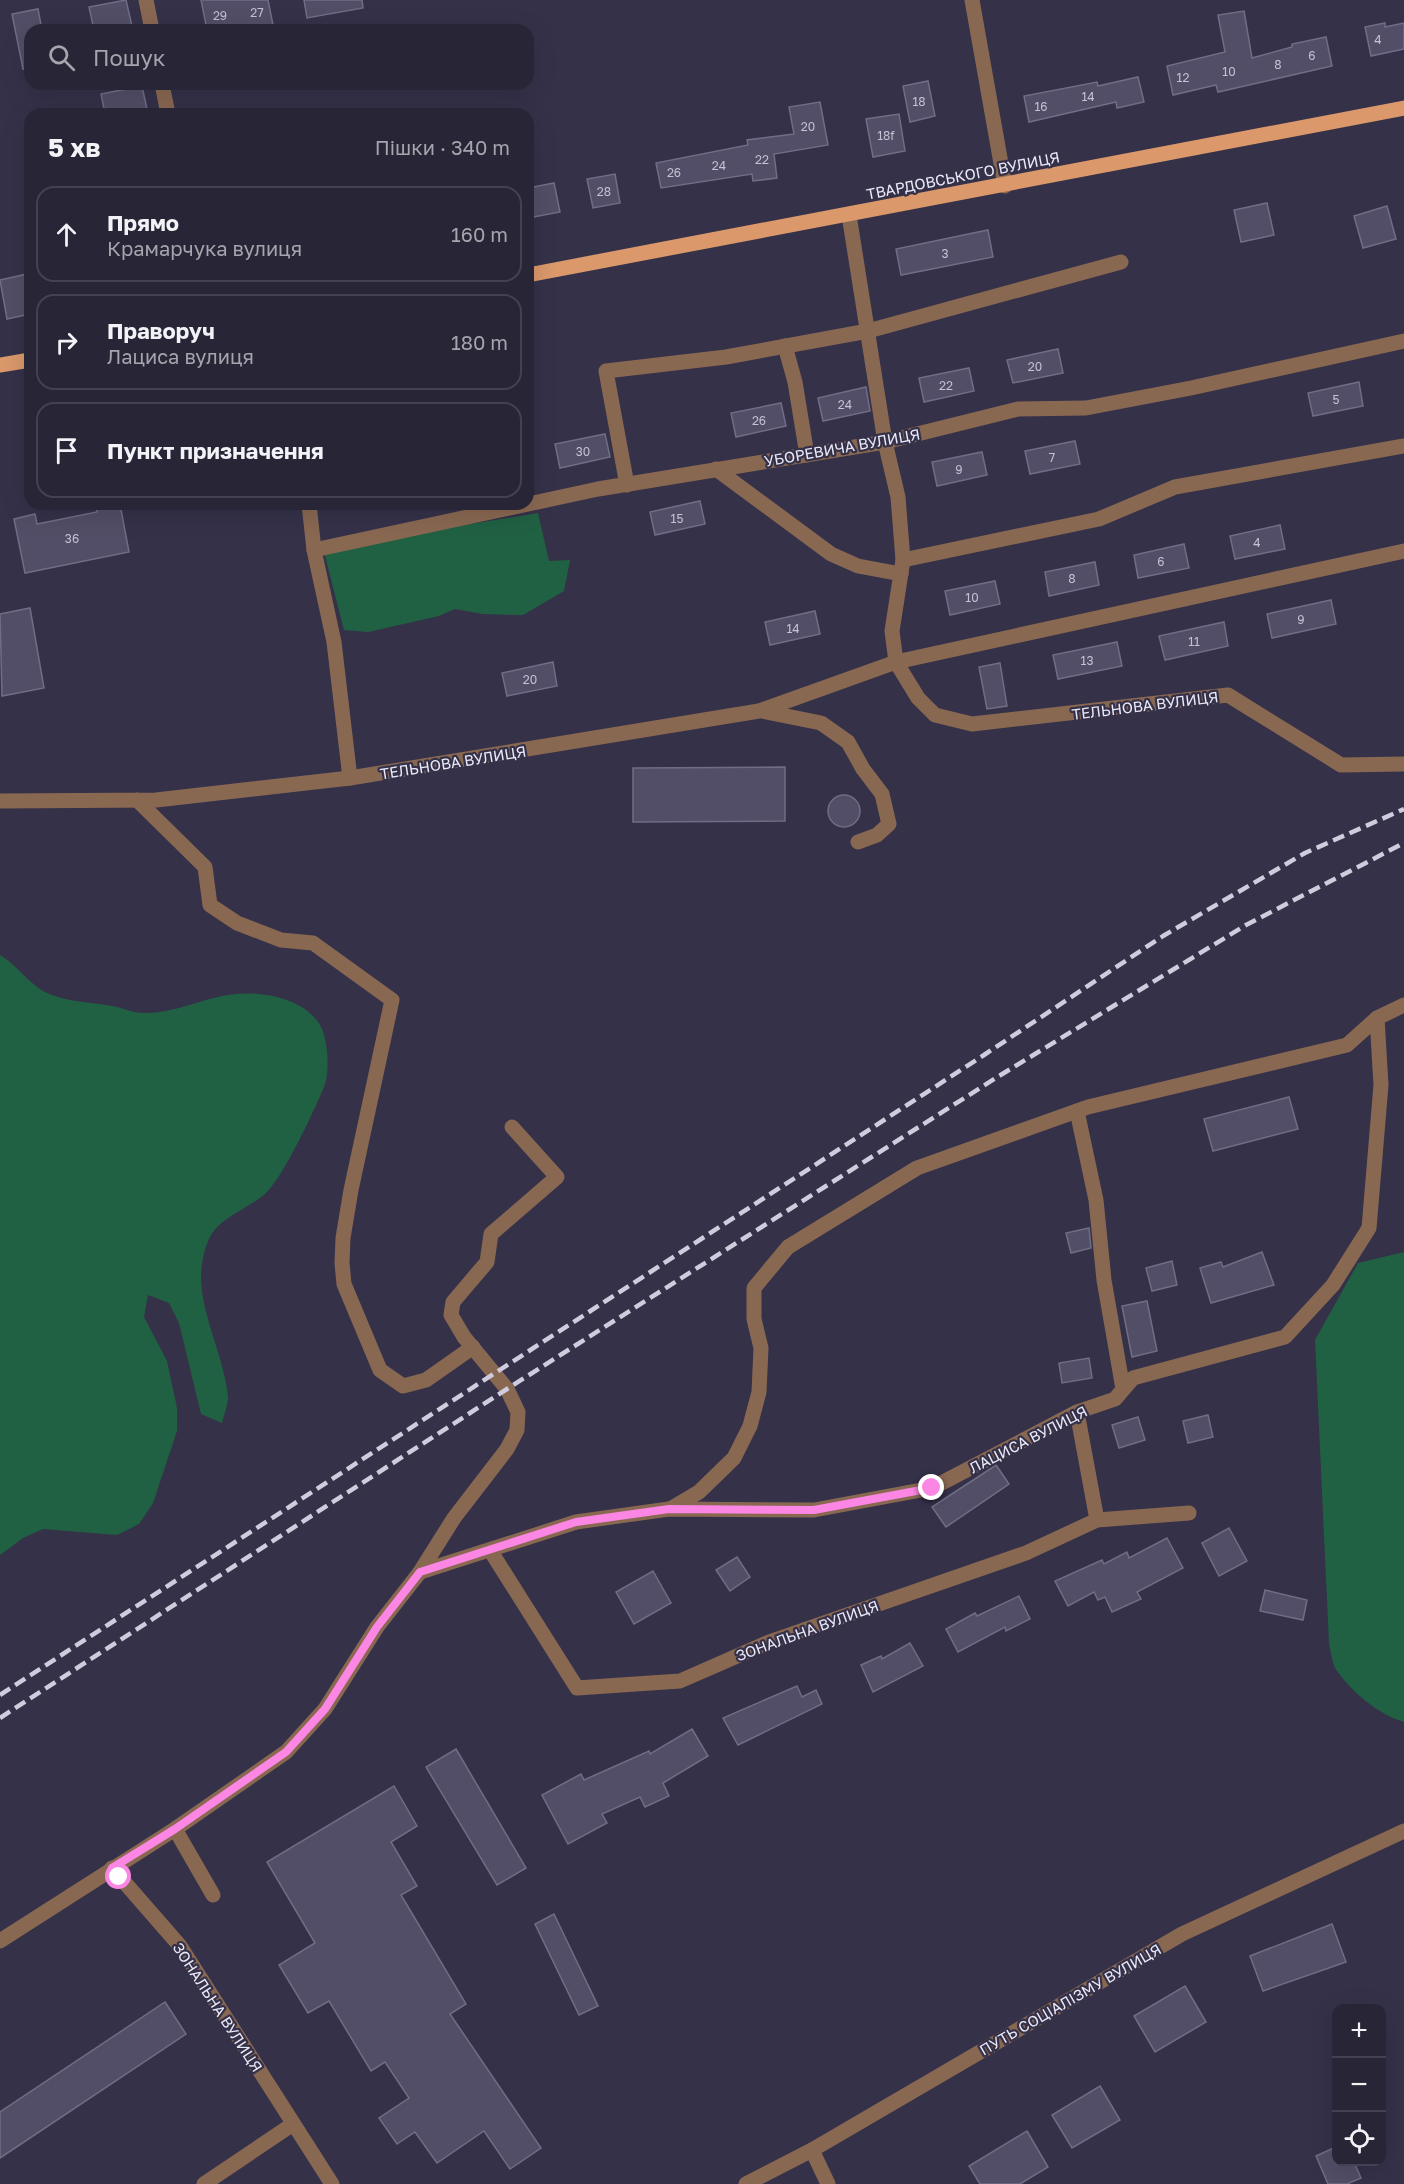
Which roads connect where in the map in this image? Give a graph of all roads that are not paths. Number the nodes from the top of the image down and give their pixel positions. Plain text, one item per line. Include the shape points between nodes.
1 (146, 0) edge
2 (972, 0) edge
3 (151, 24) edge
4 (163, 90) edge
5 (167, 108) edge
6 (1404, 108) edge
7 (1005, 186) junction
8 (849, 215) junction
9 (1121, 262) dead end
10 (534, 274) edge
11 (867, 331) junction
12 (1404, 341) edge
13 (785, 346) junction
14 (24, 361) edge
15 (0, 365) edge
16 (885, 442) junction
17 (1404, 446) edge
18 (807, 455) junction
19 (716, 469) junction
20 (627, 485) junction
21 (534, 504) edge
22 (310, 510) edge
23 (507, 510) edge
24 (314, 550) junction
25 (1404, 551) edge
26 (902, 567) junction
27 (896, 662) junction
28 (759, 711) junction
29 (1404, 764) edge
30 (350, 778) junction
31 (137, 800) junction
32 (0, 801) edge
33 (858, 842) dead end
34 (1404, 1005) edge
35 (1377, 1018) junction
36 (1077, 1111) junction
37 (512, 1127) dead end
38 (472, 1347) junction
39 (1123, 1389) junction
40 (1077, 1412) junction
41 (669, 1509) junction
42 (1189, 1513) dead end
43 (1097, 1520) junction
44 (490, 1550) junction
45 (420, 1572) junction
46 (175, 1829) junction
47 (1404, 1831) edge
48 (112, 1868) junction
49 (213, 1895) dead end
50 (0, 1941) edge
51 (293, 2124) junction
52 (812, 2150) junction
53 (204, 2184) edge
54 (332, 2184) edge
55 (746, 2184) edge
56 (828, 2184) edge

1 - 3 street
2 - 7 street
4 - 5 street
6 - 7 main road, ТВАРДОВСЬКОГО ВУЛИЦЯ
7 - 8 main road, ТВАРДОВСЬКОГО ВУЛИЦЯ
8 - 10 main road, ТВАРДОВСЬКОГО ВУЛИЦЯ
8 - 11 street
9 - 11 street
11 - 13 street
11 - 16 street
12 - 16 street, УБОРЕВИЧА ВУЛИЦЯ via 1086,408 1018,409
13 - 18 street
13 - 20 street via 606,371
14 - 15 main road
16 - 18 street, УБОРЕВИЧА ВУЛИЦЯ
16 - 26 street via 898,497
17 - 26 street via 1174,487 1099,519
18 - 19 street, УБОРЕВИЧА ВУЛИЦЯ
19 - 20 street, УБОРЕВИЧА ВУЛИЦЯ
19 - 26 street via 831,554 858,566
20 - 21 street, УБОРЕВИЧА ВУЛИЦЯ
22 - 24 street
23 - 24 street, УБОРЕВИЧА ВУЛИЦЯ
24 - 30 street via 334,642
25 - 27 street, ТЕЛЬНОВА ВУЛИЦЯ
26 - 27 street via 892,631
27 - 28 street, ТЕЛЬНОВА ВУЛИЦЯ
27 - 29 street, ТЕЛЬНОВА ВУЛИЦЯ via 918,698 936,715 972,724 1228,695 1341,765
28 - 30 street, ТЕЛЬНОВА ВУЛИЦЯ
28 - 33 street via 821,723 848,742 882,794 889,824 877,836
30 - 31 street, ТЕЛЬНОВА ВУЛИЦЯ
31 - 32 street, ТЕЛЬНОВА ВУЛИЦЯ
31 - 38 street via 205,867 210,905 237,923 281,940 313,943 392,1000 343,1238 344,1284 380,1370 402,1386 426,1380
34 - 35 street
35 - 36 street via 1347,1045
35 - 39 street, ЛАЦИСА ВУЛИЦЯ via 1381,1085 1369,1228 1333,1285 1285,1337 1133,1378
36 - 39 street via 1096,1200 1104,1280
36 - 41 street via 917,1168 788,1247 754,1288 754,1318 761,1348 759,1392 750,1426 734,1458 699,1492
37 - 38 street via 557,1177 491,1234 487,1262 453,1302 451,1315
38 - 45 street via 507,1389 518,1412 517,1430
39 - 40 street, ЛАЦИСА ВУЛИЦЯ via 1114,1400
40 - 41 street, ЛАЦИСА ВУЛИЦЯ via 932,1488 814,1510
40 - 43 street
41 - 44 street, ЛАЦИСА ВУЛИЦЯ via 576,1522
42 - 43 street, ЗОНАЛЬНА ВУЛИЦЯ
43 - 44 street, ЗОНАЛЬНА ВУЛИЦЯ via 1026,1553 770,1642 680,1681 577,1688
44 - 45 street, ЛАЦИСА ВУЛИЦЯ
45 - 46 street via 377,1627 325,1709 286,1752
46 - 48 street
46 - 49 street
47 - 52 street, ПУТЬ СОЦІАЛІЗМУ ВУЛИЦЯ via 1182,1934
48 - 50 street
48 - 51 street, ЗОНАЛЬНА ВУЛИЦЯ via 180,1946
51 - 53 street
51 - 54 street, ЗОНАЛЬНА ВУЛИЦЯ
52 - 55 street, ПУТЬ СОЦІАЛІЗМУ ВУЛИЦЯ
52 - 56 street

